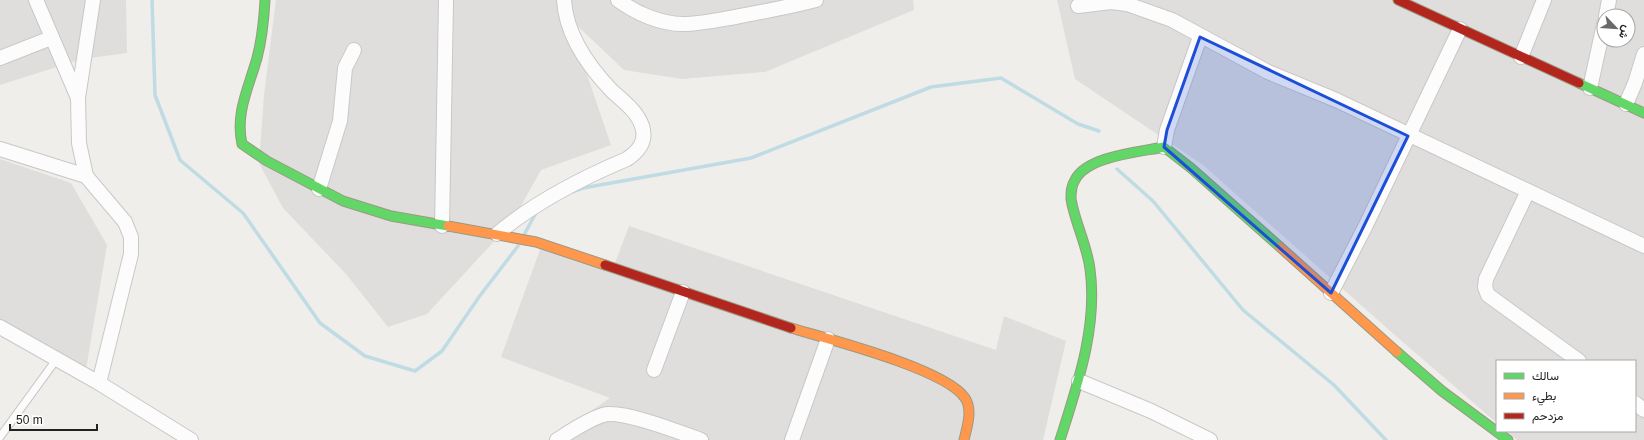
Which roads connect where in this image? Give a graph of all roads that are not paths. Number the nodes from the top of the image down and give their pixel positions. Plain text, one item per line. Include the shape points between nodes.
1 (36, 0) edge
2 (93, 0) edge
3 (265, 0) edge
4 (446, 0) edge
5 (564, 0) edge
6 (618, 0) edge
7 (816, 0) edge
8 (1398, 0) edge
9 (1544, 0) edge
10 (769, 5) edge
11 (1078, 6) dead end
12 (1460, 29) junction
13 (1200, 37) junction
14 (51, 38) junction
15 (1599, 48) edge
16 (354, 50) dead end
17 (1644, 54) edge
18 (1521, 57) junction
19 (0, 58) edge
20 (1590, 88) junction
21 (78, 98) junction
22 (1626, 104) junction
23 (1644, 113) edge
24 (1408, 136) junction
25 (1164, 147) junction
26 (0, 150) edge
27 (86, 176) junction
28 (319, 189) junction
29 (1528, 191) junction
30 (442, 226) junction
31 (497, 234) junction
32 (1644, 246) edge
33 (682, 292) junction
34 (1331, 293) junction
35 (0, 327) edge
36 (828, 339) junction
37 (56, 360) junction
38 (1578, 360) edge
39 (654, 370) dead end
40 (1078, 381) junction
41 (100, 383) junction
42 (1636, 404) edge
43 (1644, 410) edge
44 (1496, 431) edge
45 (1497, 432) edge
46 (0, 437) edge
47 (191, 440) edge
48 (557, 440) edge
49 (701, 440) edge
50 (792, 440) edge
51 (964, 440) edge
52 (1060, 440) edge
53 (1210, 440) edge
54 (1508, 440) edge

1 - 14 street
2 - 21 street
3 - 28 street via 260,42 239,118 242,144 267,161
4 - 30 street
5 - 31 street via 574,39 602,80 636,114 644,136 637,152 627,159 552,196
6 - 10 street via 642,14 682,24 715,21
7 - 10 street
8 - 12 street
9 - 18 street
11 - 13 street via 1111,2 1127,4 1172,20
12 - 18 street
12 - 24 street
13 - 24 street via 1268,72 1336,100
13 - 25 street via 1167,130
14 - 19 street
14 - 21 street
15 - 20 street
16 - 28 street via 345,68 340,121
17 - 22 street
18 - 20 street
20 - 22 street
21 - 27 street via 79,143
22 - 23 street
24 - 29 street
24 - 34 street
25 - 34 street
25 - 40 street via 1094,164 1073,180 1071,204 1090,264 1093,285 1089,325
26 - 27 street
27 - 41 street via 125,222 131,237 131,254
28 - 30 street via 343,201 391,216
29 - 32 street
29 - 38 street via 1490,268 1485,287 1488,295
30 - 31 street
31 - 33 street via 536,242
33 - 36 street
33 - 39 street
34 - 44 street via 1442,391
35 - 37 street
36 - 50 street
36 - 51 street via 914,368 956,388 966,399 969,408
37 - 41 street
37 - 46 lane
40 - 52 street
40 - 53 street via 1151,411
41 - 47 street
42 - 43 street
45 - 54 street
48 - 49 street via 604,414 640,420

